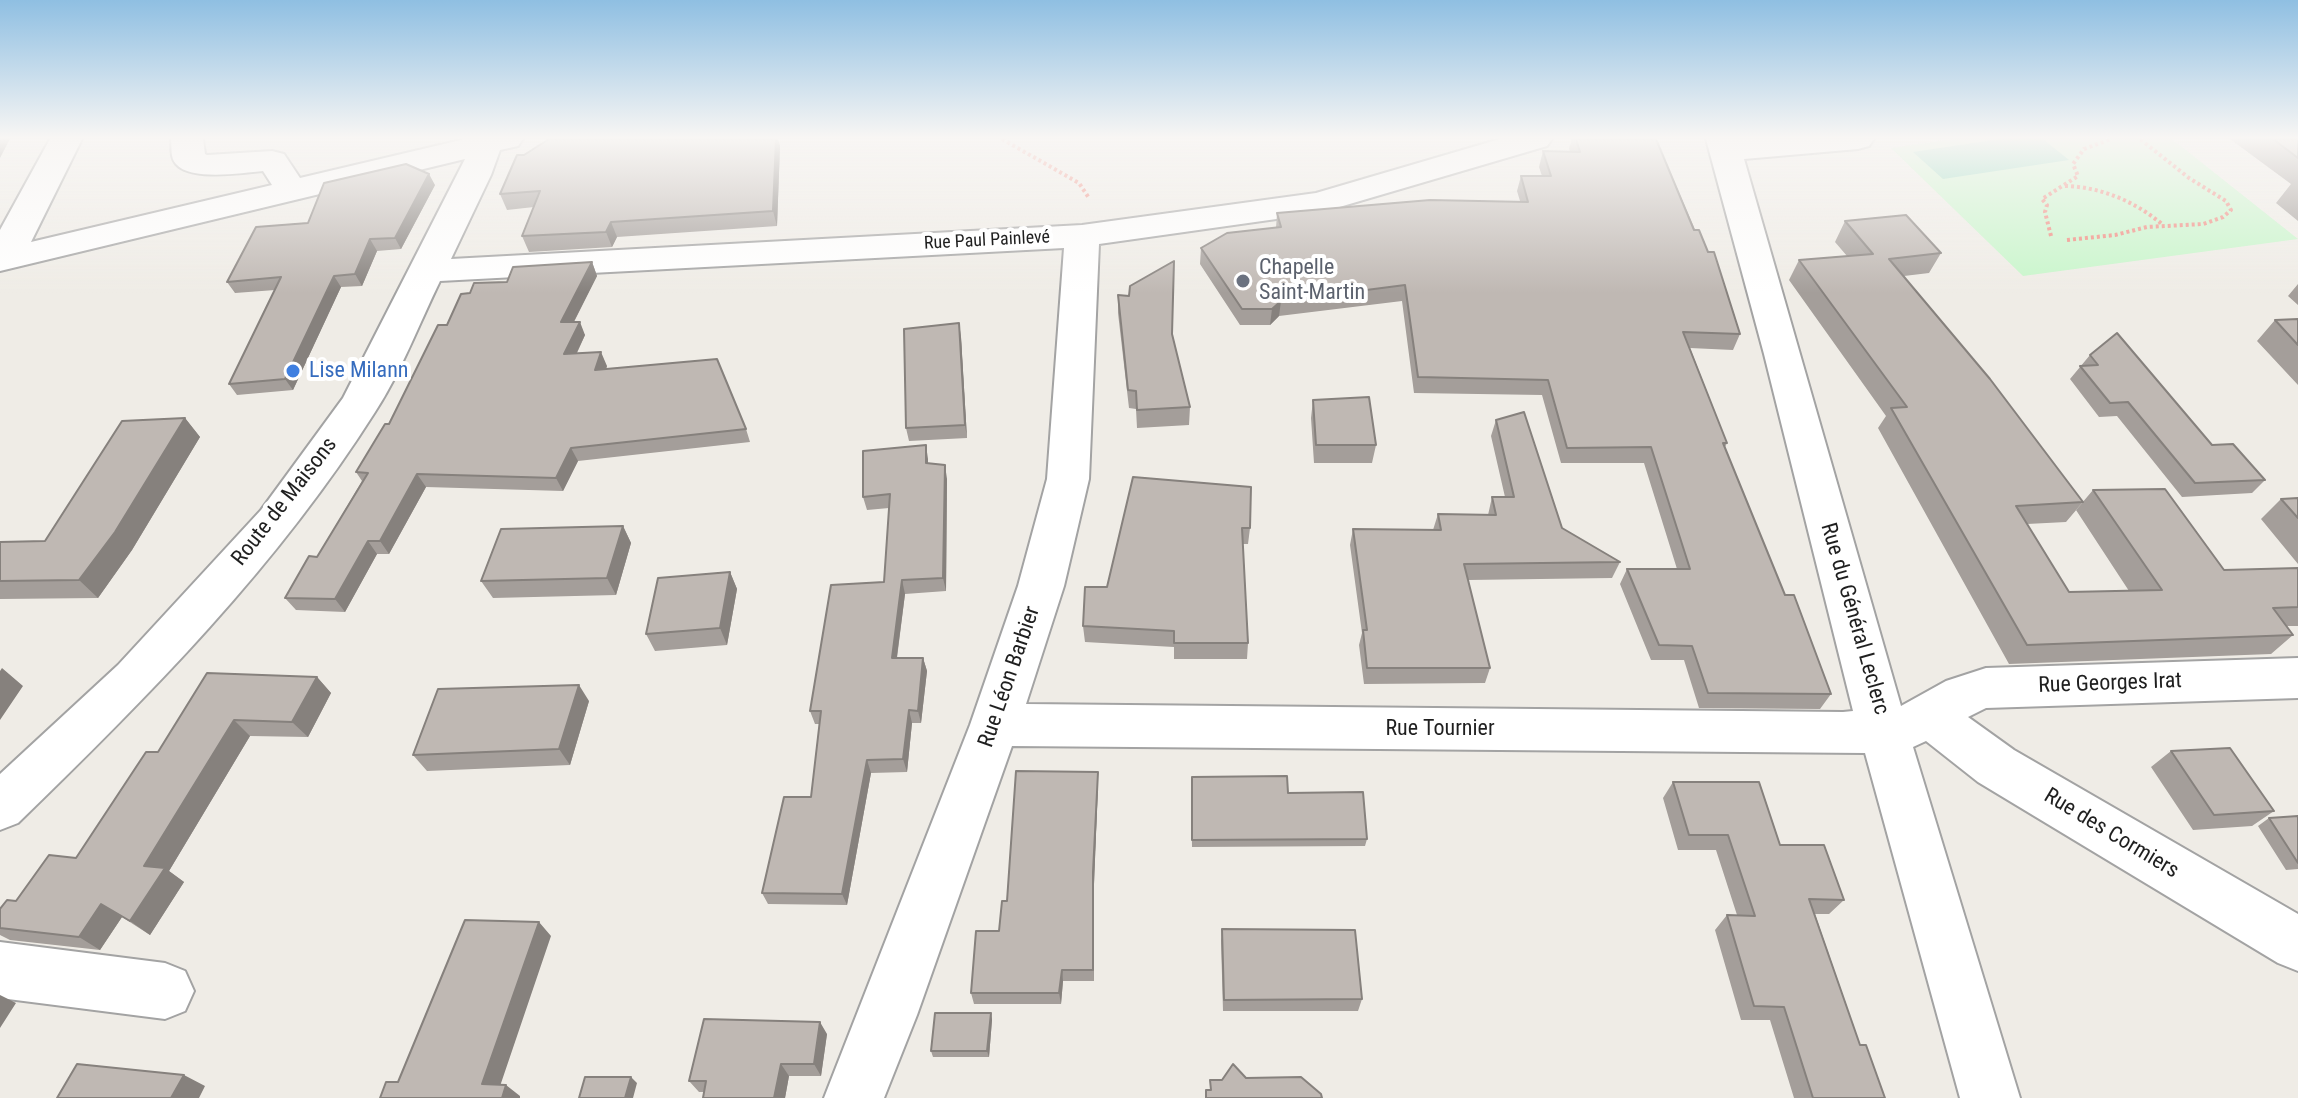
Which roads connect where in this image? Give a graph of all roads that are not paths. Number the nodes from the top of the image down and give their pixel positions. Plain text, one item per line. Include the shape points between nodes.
1 (38, 190) edge
2 (300, 190) edge
3 (467, 190) edge
4 (1362, 190) edge
5 (1737, 190) edge
6 (293, 192) joint
7 (1097, 234) junction
8 (5, 259) edge
9 (427, 271) junction
10 (2298, 678) edge
11 (1907, 723) junction
12 (995, 725) junction
13 (0, 807) edge
14 (2298, 944) edge
15 (0, 970) edge
16 (165, 991) dead end
17 (854, 1098) edge
18 (1990, 1098) edge

1 - 8 street
2 - 6 street
3 - 9 street, Route de Maisons
4 - 7 street, Rue Paul Painlevé via 1319,203
5 - 11 street, Rue du Général Leclerc via 1850,616
6 - 8 street
7 - 9 street, Rue Paul Painlevé
7 - 12 street, Rue Léon Barbier via 1068,479 1041,586
9 - 13 street, Route de Maisons via 360,404 276,521 135,679
10 - 11 street, Rue Georges Irat via 1986,688
11 - 12 street, Rue Tournier via 1843,733
11 - 14 street, Rue des Cormiers via 1996,766
11 - 18 street, Rue du Général Leclerc
12 - 17 street, Rue Léon Barbier
15 - 16 street

